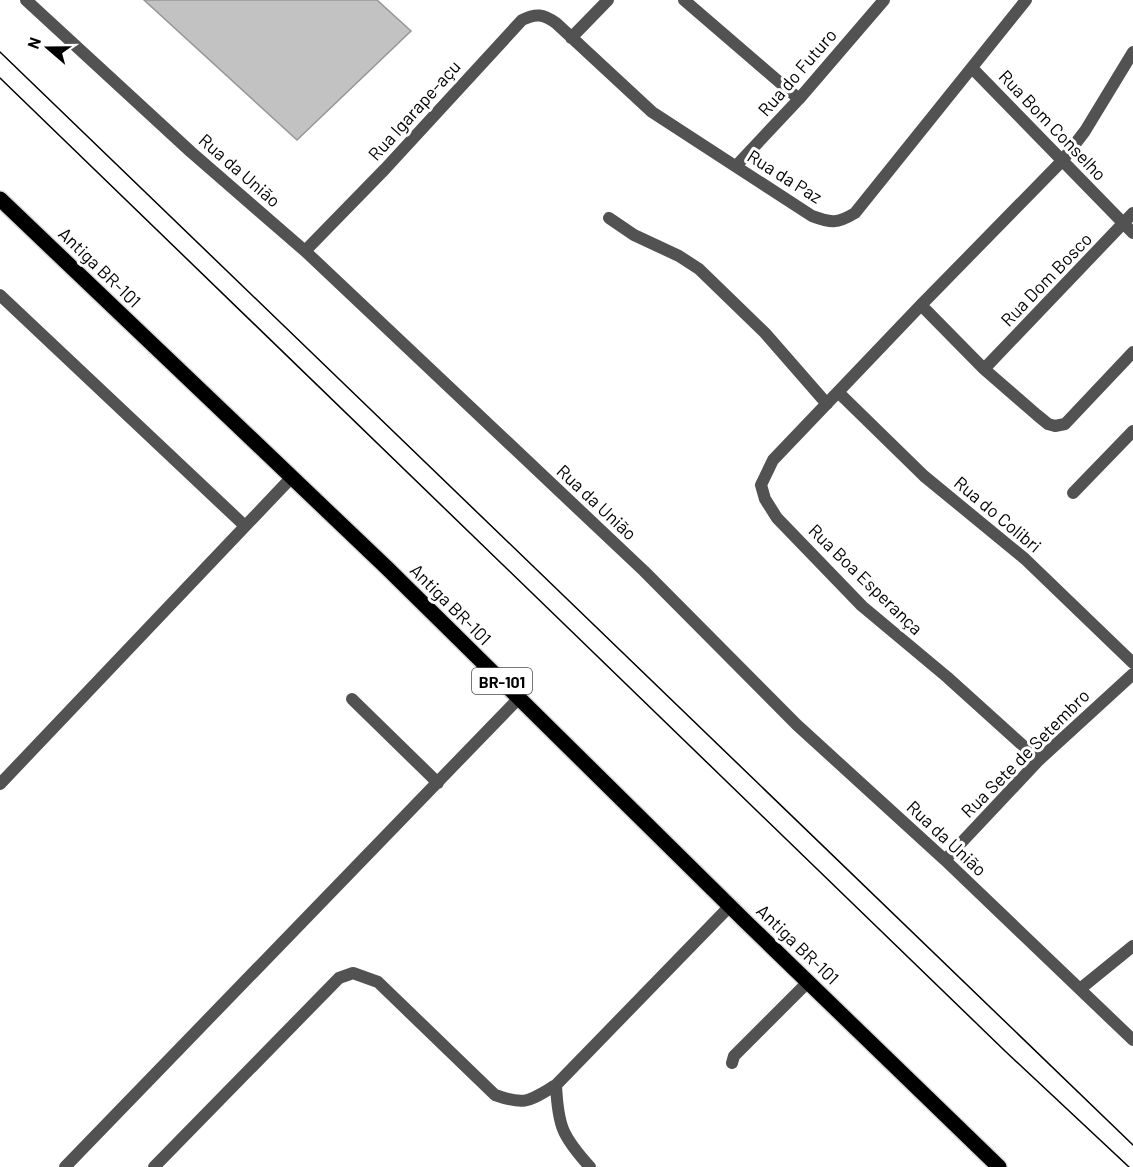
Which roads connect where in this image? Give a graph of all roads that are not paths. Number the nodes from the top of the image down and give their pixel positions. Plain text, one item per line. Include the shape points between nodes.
1 (26, 0) edge
2 (608, 0) edge
3 (684, 0) edge
4 (884, 0) edge
5 (1025, 1) edge
6 (556, 23) joint
7 (571, 38) junction
8 (1133, 52) edge
9 (972, 68) junction
10 (799, 99) junction
11 (1062, 161) junction
12 (736, 166) junction
13 (0, 199) edge
14 (1133, 213) edge
15 (609, 218) dead end
16 (1123, 224) junction
17 (1133, 233) edge
18 (305, 250) junction
19 (0, 295) edge
20 (921, 305) junction
21 (1133, 352) edge
22 (984, 369) junction
23 (838, 392) junction
24 (827, 404) junction
25 (1133, 431) edge
26 (292, 477) junction
27 (1073, 493) dead end
28 (245, 526) junction
29 (1133, 663) edge
30 (1133, 674) edge
31 (519, 698) junction
32 (352, 699) dead end
33 (1039, 760) junction
34 (438, 783) junction
35 (0, 784) edge
36 (945, 860) junction
37 (730, 906) junction
38 (1133, 946) edge
39 (808, 982) junction
40 (1080, 989) junction
41 (1133, 1040) edge
42 (732, 1063) dead end
43 (556, 1085) junction
44 (65, 1167) edge
45 (154, 1167) edge
46 (590, 1167) edge
47 (999, 1167) edge

1 - 18 street, Rua da União via 190,152
2 - 7 street
3 - 10 street
4 - 10 street, Rua do Futuro
5 - 9 street, Rua da Paz
6 - 7 street, Rua da Paz
6 - 18 street, Rua Igarape-açu via 540,14 522,20
7 - 12 street, Rua da Paz via 652,112
8 - 11 street
9 - 11 street, Rua Bom Conselho
9 - 12 street, Rua da Paz via 855,213 842,221 829,222 812,216
10 - 12 street, Rua do Futuro
11 - 16 street, Rua Bom Conselho
11 - 20 street
13 - 26 main road, Antiga BR-101 / BR-101
14 - 16 street, Rua Dom Bosco
15 - 24 street via 699,268 765,333
16 - 17 street, Rua Bom Conselho
16 - 22 street, Rua Dom Bosco
18 - 36 street, Rua da União via 644,571 797,725
19 - 28 street
20 - 22 street
20 - 23 street, Rua Boa Esperança
21 - 22 street via 1065,424 1055,426
23 - 24 street, Rua Boa Esperança
23 - 29 street, Rua do Colibri via 924,476 1033,566
24 - 33 street, Rua Boa Esperança via 773,460 761,485 765,499 777,518 862,606
25 - 27 street
26 - 28 street
26 - 31 main road, Antiga BR-101 / BR-101
28 - 35 street
30 - 33 street, Rua Sete de Setembro
31 - 34 street
31 - 37 main road, Antiga BR-101 / BR-101
32 - 34 street
33 - 36 street, Rua Sete de Setembro
34 - 44 street
36 - 40 street, Rua da União
37 - 39 main road, Antiga BR-101 / BR-101
37 - 43 street
38 - 40 street
39 - 42 street via 734,1056
39 - 47 main road, Antiga BR-101 / BR-101
40 - 41 street, Rua da União
43 - 45 street via 530,1101 515,1102 495,1095 378,982 353,973 339,978
43 - 46 street via 558,1117 570,1144

